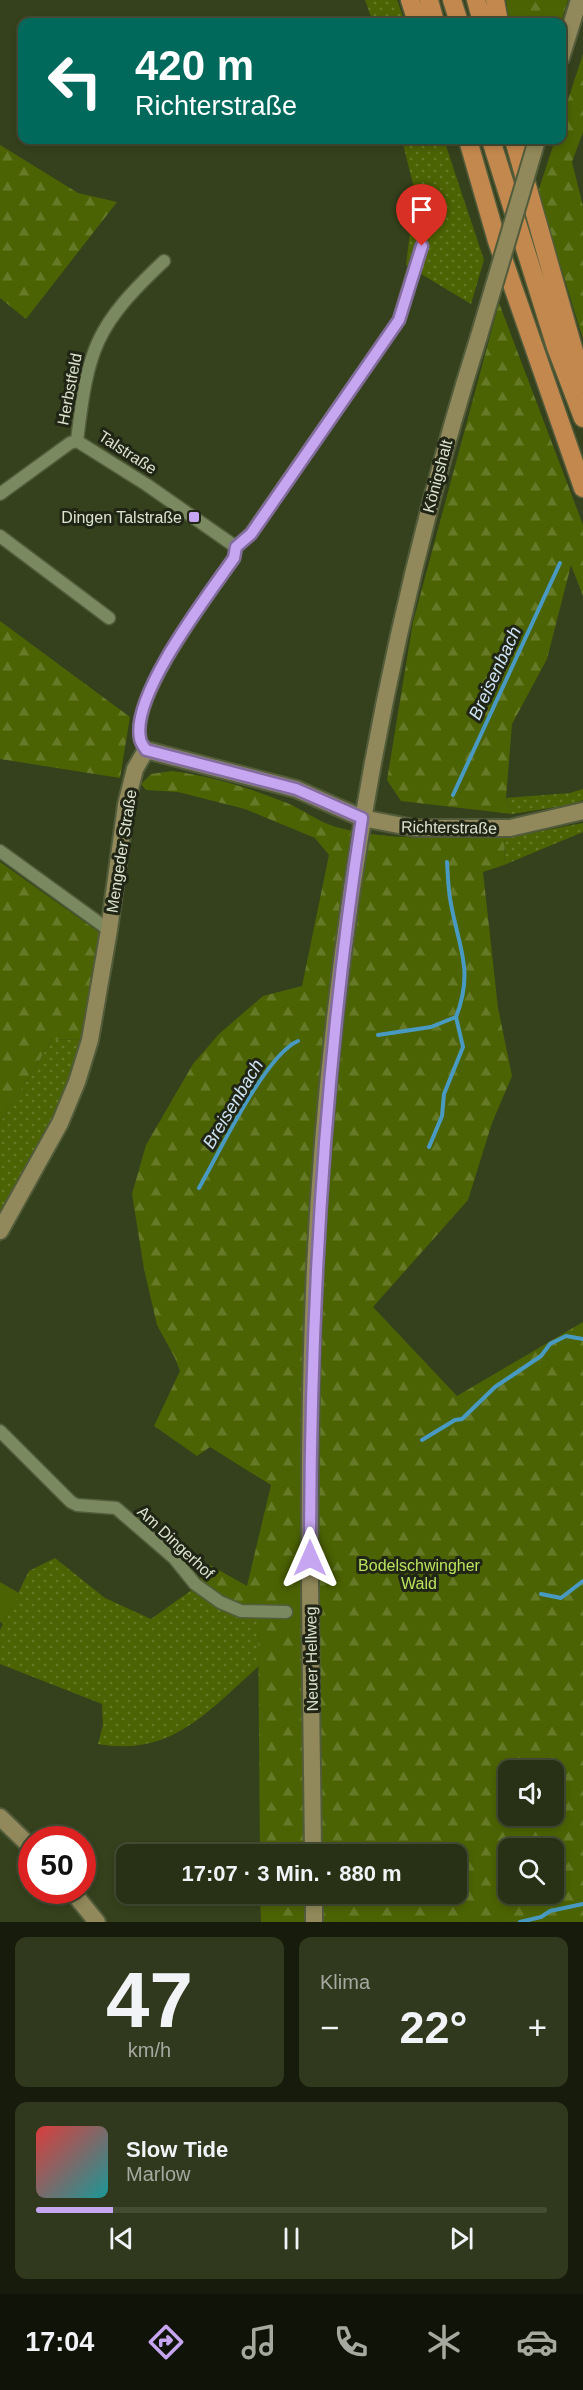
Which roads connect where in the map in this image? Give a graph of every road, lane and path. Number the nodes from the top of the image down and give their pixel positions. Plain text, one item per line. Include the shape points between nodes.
1 (410, 0) edge
2 (429, 0) edge
3 (452, 0) edge
4 (476, 0) edge
5 (495, 0) edge
6 (579, 0) edge
7 (416, 18) edge
8 (434, 18) edge
9 (458, 18) edge
10 (481, 18) edge
11 (497, 18) edge
12 (566, 42) edge
13 (458, 144) edge
14 (469, 144) edge
15 (492, 144) edge
16 (515, 144) edge
17 (536, 144) edge
18 (497, 241) junction
19 (422, 246) dead end
20 (164, 261) dead end
21 (583, 383) edge
22 (583, 418) edge
23 (77, 441) junction
24 (583, 488) edge
25 (0, 494) edge
26 (0, 536) edge
27 (236, 547) junction
28 (109, 618) dead end
29 (146, 750) junction
30 (583, 811) edge
31 (362, 818) junction
32 (0, 852) edge
33 (109, 930) junction
34 (0, 1231) edge
35 (0, 1431) edge
36 (286, 1612) dead end
37 (0, 1817) edge
38 (18, 1834) edge
39 (313, 1844) edge
40 (82, 1904) edge
41 (314, 1904) edge
42 (97, 1922) edge
43 (314, 1922) edge

1 - 7 highway
2 - 8 highway
3 - 9 highway
4 - 10 highway
5 - 11 highway
6 - 12 main road
13 - 18 highway
14 - 18 highway
15 - 22 highway
16 - 21 highway
17 - 31 main road, Königshalt, bridge via 431,493
18 - 24 highway
19 - 27 street via 399,320 251,534
20 - 23 street, Herbstfeld via 121,302 92,351
23 - 25 street, Talstraße
23 - 27 street, Talstraße via 147,484
26 - 28 street
27 - 29 street via 234,558 162,665 141,719 140,738
29 - 31 main road, Richterstraße via 296,789
29 - 33 main road, Mengeder Straße via 135,769 126,805
30 - 31 main road, Richterstraße via 510,828 476,830 414,828
31 - 39 main road, Neuer Hellweg via 333,1051 315,1267 310,1535
32 - 33 street
33 - 34 main road, Mengeder Straße via 90,1040 77,1082 60,1123
35 - 36 street, Am Dingerhof via 74,1504 116,1508 174,1558 195,1584 220,1602 242,1611
37 - 38 main road
40 - 42 main road
41 - 43 main road

